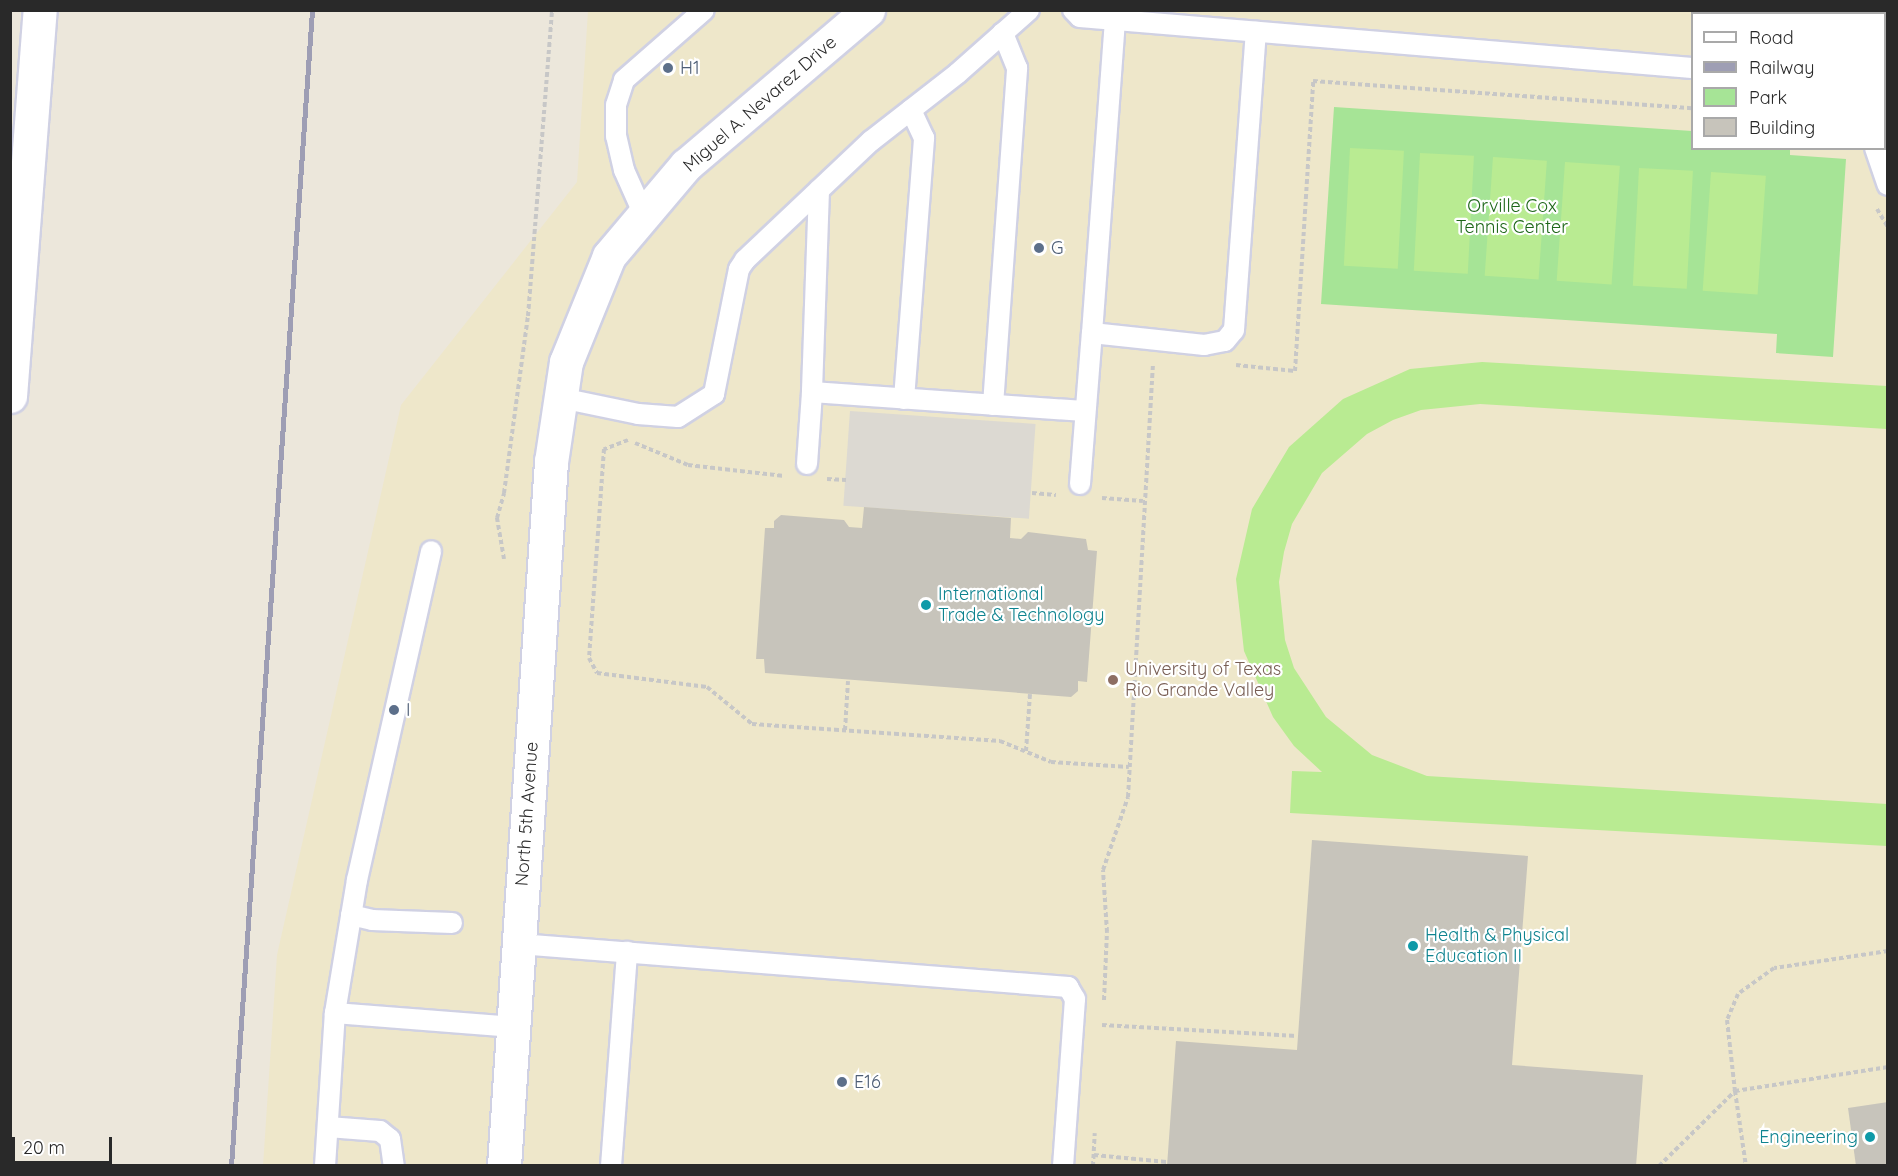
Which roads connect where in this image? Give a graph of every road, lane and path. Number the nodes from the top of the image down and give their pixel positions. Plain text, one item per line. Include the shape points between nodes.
1 (40, 10) edge
2 (552, 10) edge
3 (704, 10) edge
4 (868, 10) edge
5 (1029, 10) edge
6 (1073, 10) edge
7 (1115, 20) junction
8 (1256, 32) junction
9 (1003, 33) junction
10 (1691, 68) edge
11 (1691, 108) edge
12 (911, 110) junction
13 (1876, 150) edge
14 (1887, 185) edge
15 (819, 190) junction
16 (644, 215) junction
17 (1092, 333) junction
18 (1154, 358) dead end
19 (1225, 364) dead end
20 (812, 392) junction
21 (10, 396) edge
22 (561, 398) junction
23 (904, 399) junction
24 (993, 405) junction
25 (1084, 411) junction
26 (551, 462) joint
27 (807, 464) dead end
28 (790, 476) dead end
29 (824, 478) dead end
30 (846, 480) dead end
31 (1080, 484) dead end
32 (431, 551) dead end
33 (504, 559) dead end
34 (848, 681) dead end
35 (1030, 694) dead end
36 (844, 730) junction
37 (1026, 751) junction
38 (1130, 767) junction
39 (351, 915) junction
40 (452, 923) dead end
41 (519, 944) junction
42 (1887, 951) edge
43 (627, 952) junction
44 (1104, 1003) dead end
45 (335, 1013) junction
46 (1103, 1014) dead end
47 (1102, 1025) junction
48 (513, 1027) junction
49 (1297, 1036) dead end
50 (1102, 1037) dead end
51 (1887, 1067) edge
52 (1735, 1091) junction
53 (328, 1126) junction
54 (1095, 1131) dead end
55 (1094, 1155) junction
56 (1167, 1162) dead end
57 (325, 1166) edge
58 (394, 1166) edge
59 (504, 1166) edge
60 (611, 1166) edge
61 (1063, 1166) edge
62 (1093, 1166) edge
63 (1659, 1166) edge
64 (1746, 1166) edge

1 - 21 street
2 - 33 path via 528,316 504,493 497,518
3 - 16 lane via 624,80 616,105 616,136 624,170
4 - 16 street, Miguel A. Nevarez Drive via 686,165
5 - 9 lane
6 - 7 lane via 1080,17
7 - 8 lane
7 - 17 lane
8 - 10 lane
8 - 17 lane via 1234,330 1225,341 1204,345
9 - 12 lane
9 - 24 lane via 1017,68
11 - 19 path via 1313,81 1295,370
12 - 15 lane
12 - 23 lane via 924,138
13 - 14 lane
15 - 20 lane
15 - 22 lane via 740,269 714,394 678,417 638,414
16 - 22 street, Miguel A. Nevarez Drive via 609,256 566,362
17 - 25 lane
18 - 38 path
20 - 23 lane
20 - 27 lane
22 - 26 street, Miguel A. Nevarez Drive
23 - 24 lane
24 - 25 lane
25 - 31 lane
26 - 41 street, North 5th Avenue
28 - 36 path via 687,465 628,440 604,449 588,658 597,673 707,687 752,724
29 - 30 path
32 - 39 lane
34 - 36 path
35 - 37 path
36 - 37 path via 1000,741
37 - 38 path via 1051,762
38 - 44 path via 1128,797 1103,870 1107,932
39 - 40 lane via 372,920
39 - 45 lane
41 - 43 lane
41 - 48 street, North 5th Avenue
42 - 52 path via 1774,968 1738,994 1727,1020
43 - 60 lane
43 - 61 lane via 1068,987 1075,999
45 - 48 lane
45 - 53 lane
46 - 47 path
47 - 49 path
47 - 50 path
48 - 59 street, North 5th Avenue
51 - 52 path
52 - 63 path
52 - 64 path
53 - 57 lane
53 - 58 lane via 380,1131 390,1139
54 - 55 path
55 - 56 path
55 - 62 path

